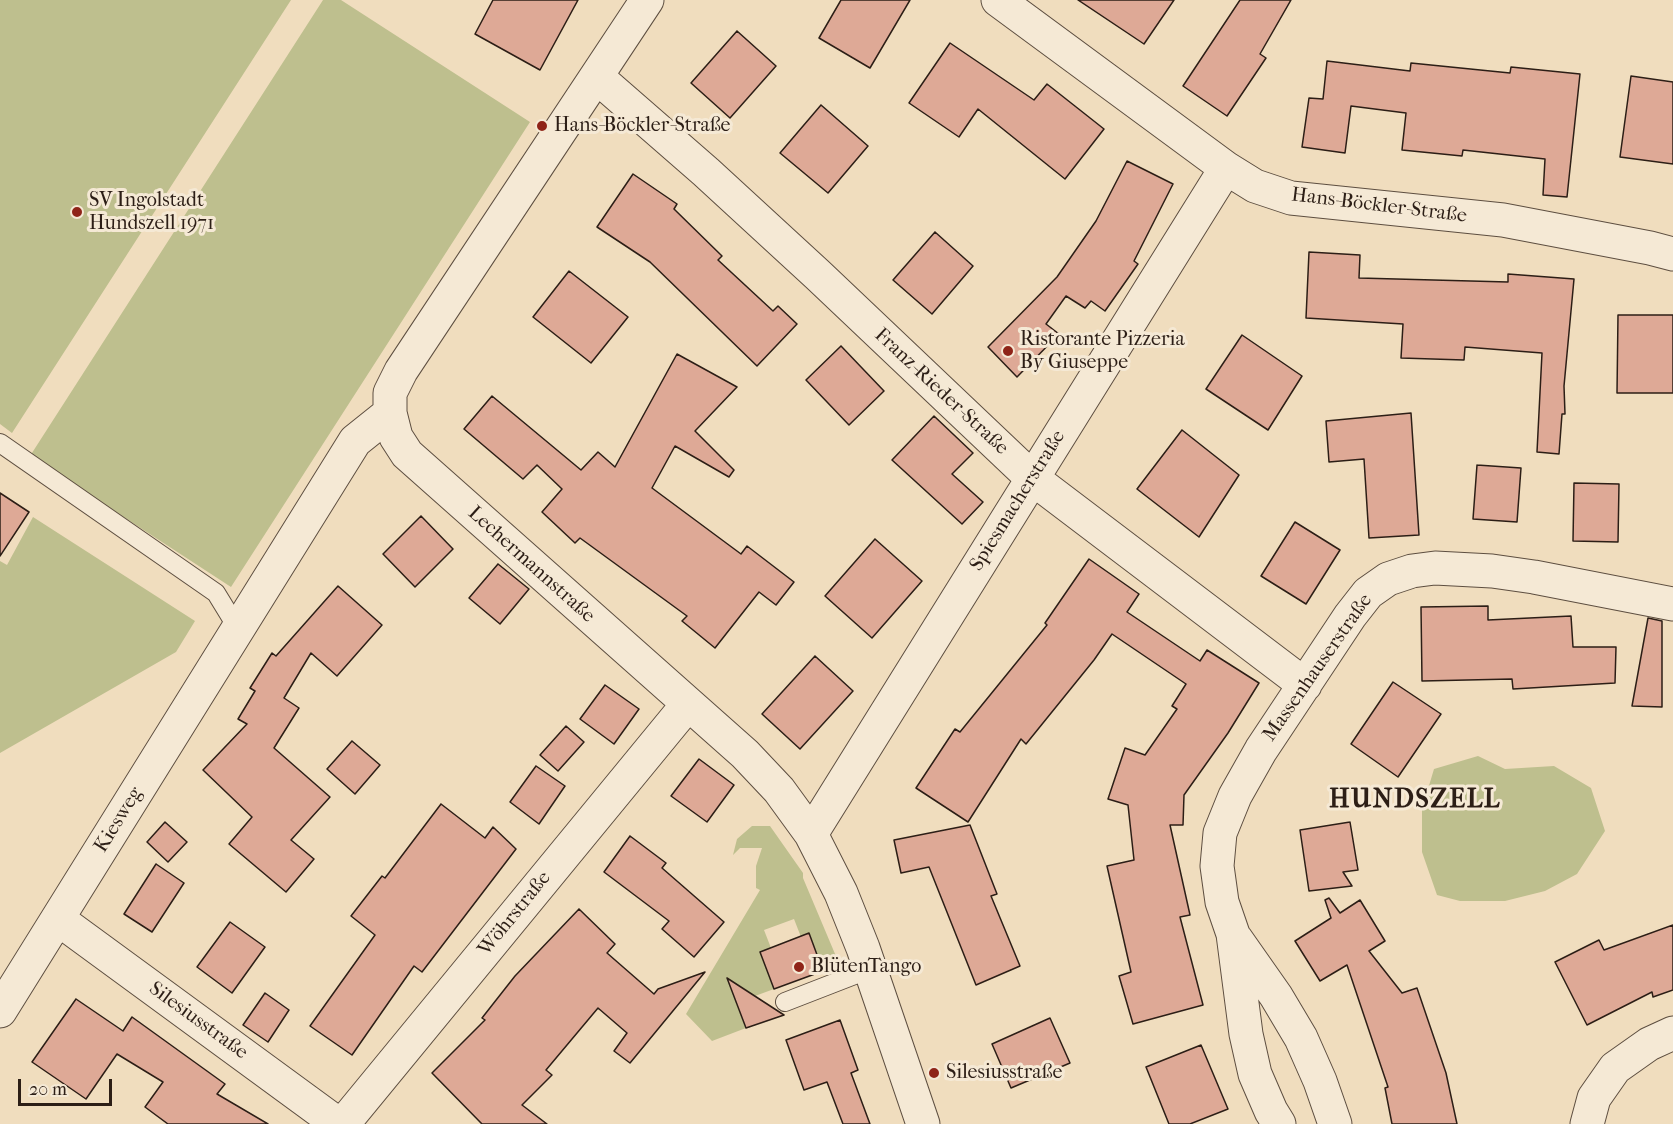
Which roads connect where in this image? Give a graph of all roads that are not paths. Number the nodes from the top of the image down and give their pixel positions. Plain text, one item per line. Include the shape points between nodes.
1 (647, 0) edge
2 (999, 0) edge
3 (597, 76) junction
4 (1226, 168) junction
5 (1673, 254) edge
6 (390, 413) junction
7 (0, 443) edge
8 (1032, 478) junction
9 (1673, 604) edge
10 (238, 629) junction
11 (1305, 685) junction
12 (688, 704) junction
13 (811, 834) junction
14 (58, 919) junction
15 (1233, 934) junction
16 (870, 969) junction
17 (785, 1002) dead end
18 (0, 1011) edge
19 (1673, 1033) edge
20 (338, 1124) edge
21 (343, 1124) edge
22 (923, 1124) edge
23 (1279, 1124) edge
24 (1335, 1124) edge
25 (1587, 1124) edge

1 - 3 street, Lechermannstraße
2 - 4 street, Hans-Böckler-Straße
3 - 6 street, Lechermannstraße via 400,370 390,393
3 - 8 street, Franz-Rieder-Straße via 818,275
4 - 5 street, Hans-Böckler-Straße via 1255,186 1291,198 1503,220
4 - 8 street, Spiesmacherstraße
6 - 10 street, Kiesweg via 355,441
6 - 12 street, Lechermannstraße via 396,437 407,454
7 - 10 lane via 216,593
8 - 11 street, Franz-Rieder-Straße
8 - 13 street, Spiesmacherstraße
9 - 11 street, Massenhauserstraße via 1492,571 1412,571 1388,579 1368,593
10 - 14 street, Kiesweg
11 - 15 street, Massenhauserstraße via 1261,750 1220,832 1217,867 1222,902
12 - 13 street, Lechermannstraße via 745,754 779,790
12 - 21 street, Wöhrstraße
13 - 16 street, Lechermannstraße via 841,893
14 - 18 street, Kiesweg
14 - 20 street, Silesiusstraße
15 - 23 street, Massenhauserstraße via 1255,1074
15 - 24 street, Massenhauserstraße via 1301,1038
16 - 17 lane
16 - 22 street, Lechermannstraße
19 - 25 street via 1649,1044 1616,1068 1594,1098

